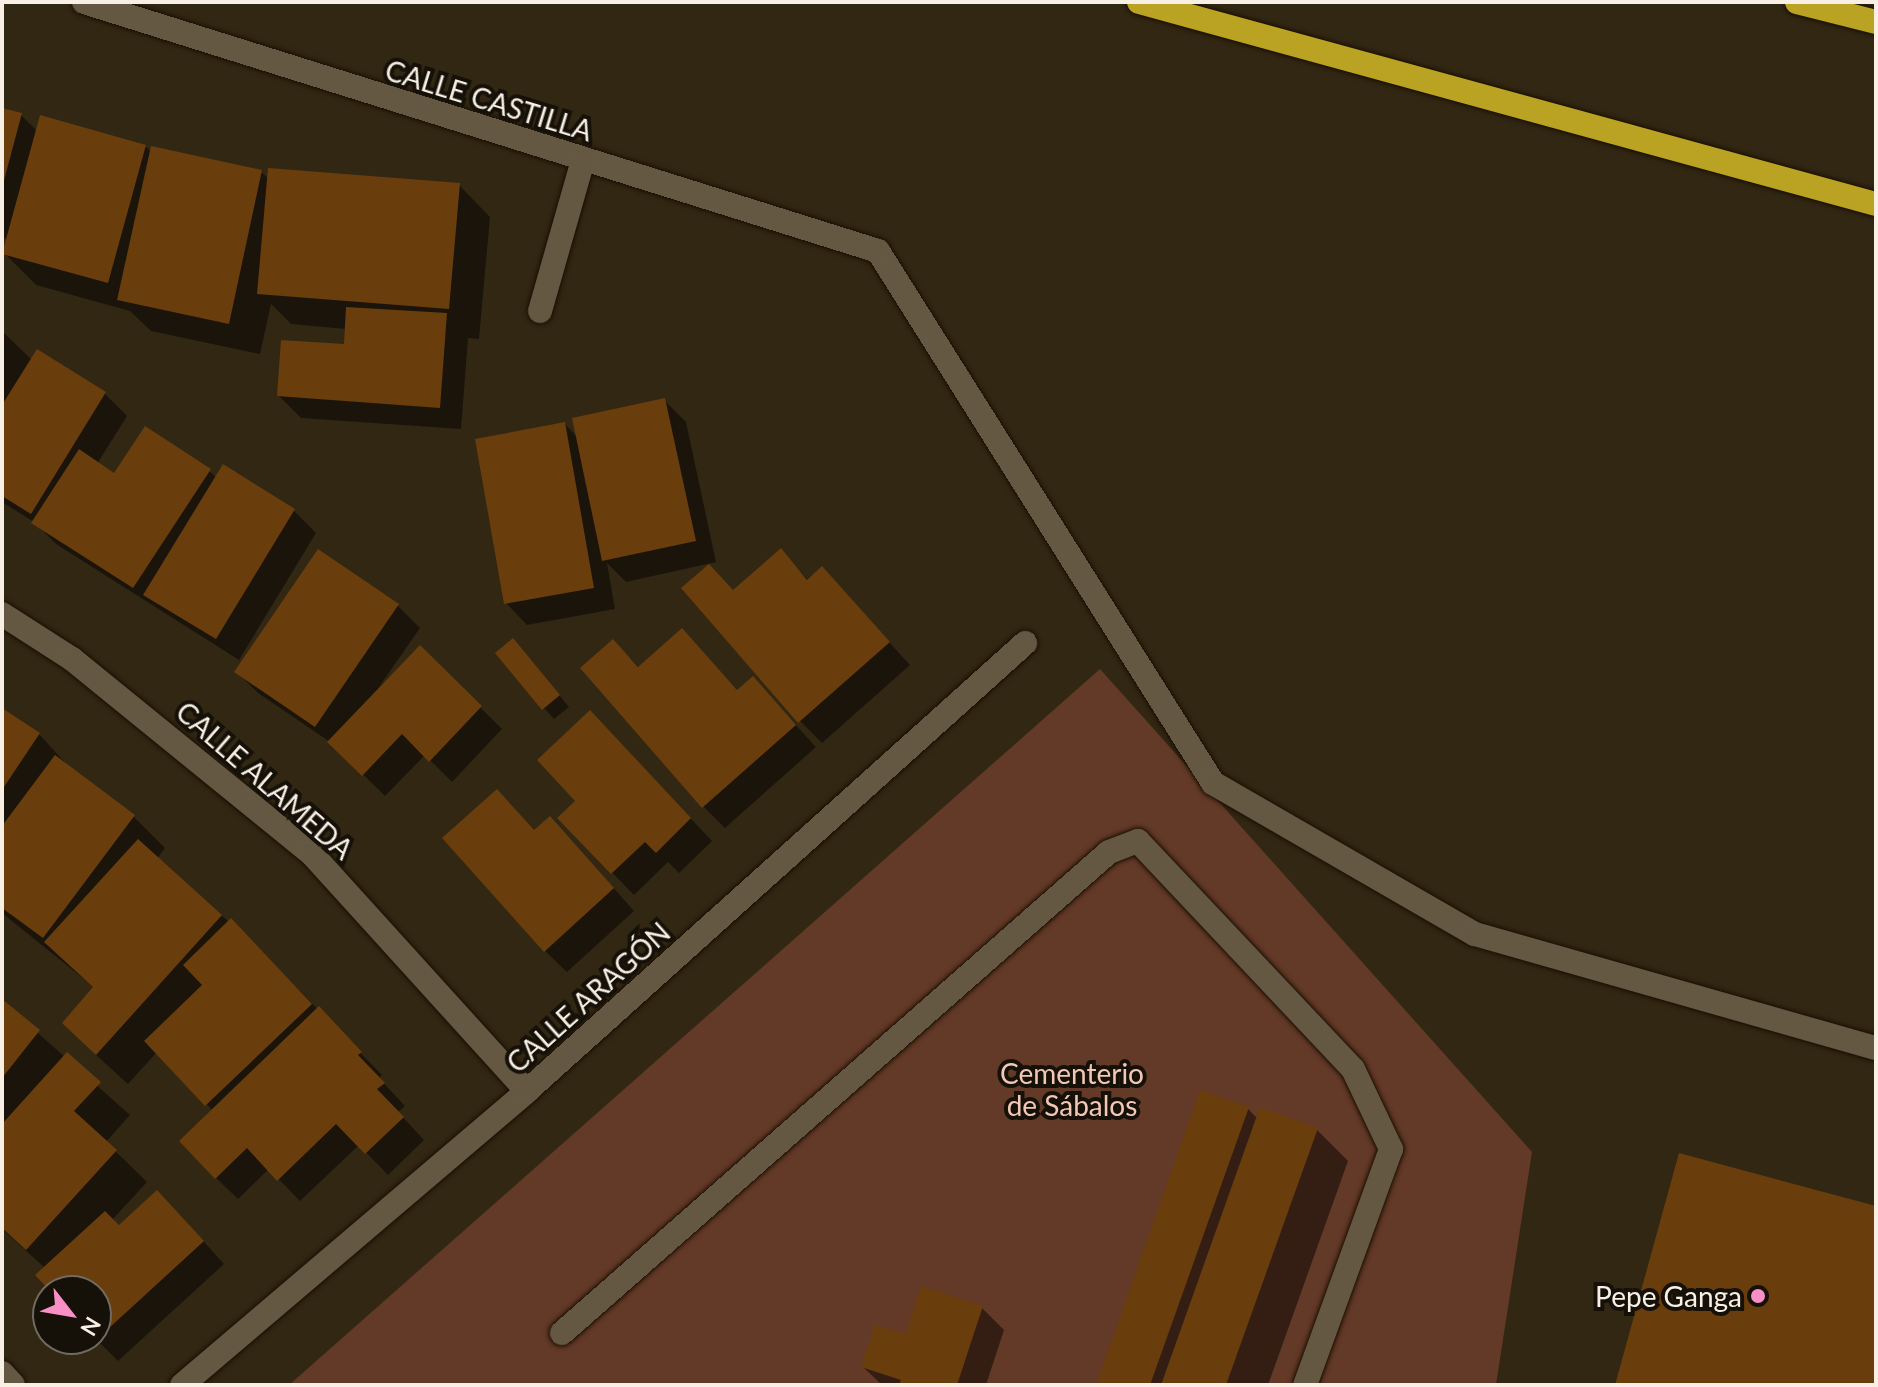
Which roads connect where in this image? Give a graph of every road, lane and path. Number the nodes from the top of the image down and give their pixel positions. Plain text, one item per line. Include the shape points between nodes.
1 (84, 2) edge
2 (1139, 2) edge
3 (1797, 2) edge
4 (1866, 19) edge
5 (583, 160) junction
6 (1876, 204) edge
7 (540, 311) dead end
8 (2, 614) edge
9 (1025, 643) dead end
10 (1876, 1048) edge
11 (527, 1091) junction
12 (562, 1333) dead end
13 (2, 1373) edge
14 (13, 1385) edge
15 (182, 1385) edge
16 (1305, 1385) edge

1 - 5 street, CALLE CASTILLA
2 - 6 highway
3 - 4 highway
5 - 7 street
5 - 10 street, CALLE CASTILLA via 878,251 1213,783 1475,934
8 - 11 street, CALLE ALAMEDA via 72,659 311,853
9 - 11 street, CALLE ARAGÓN
11 - 15 street, CALLE ARAGÓN
12 - 16 street via 1109,852 1138,841 1353,1069 1391,1149
13 - 14 street

